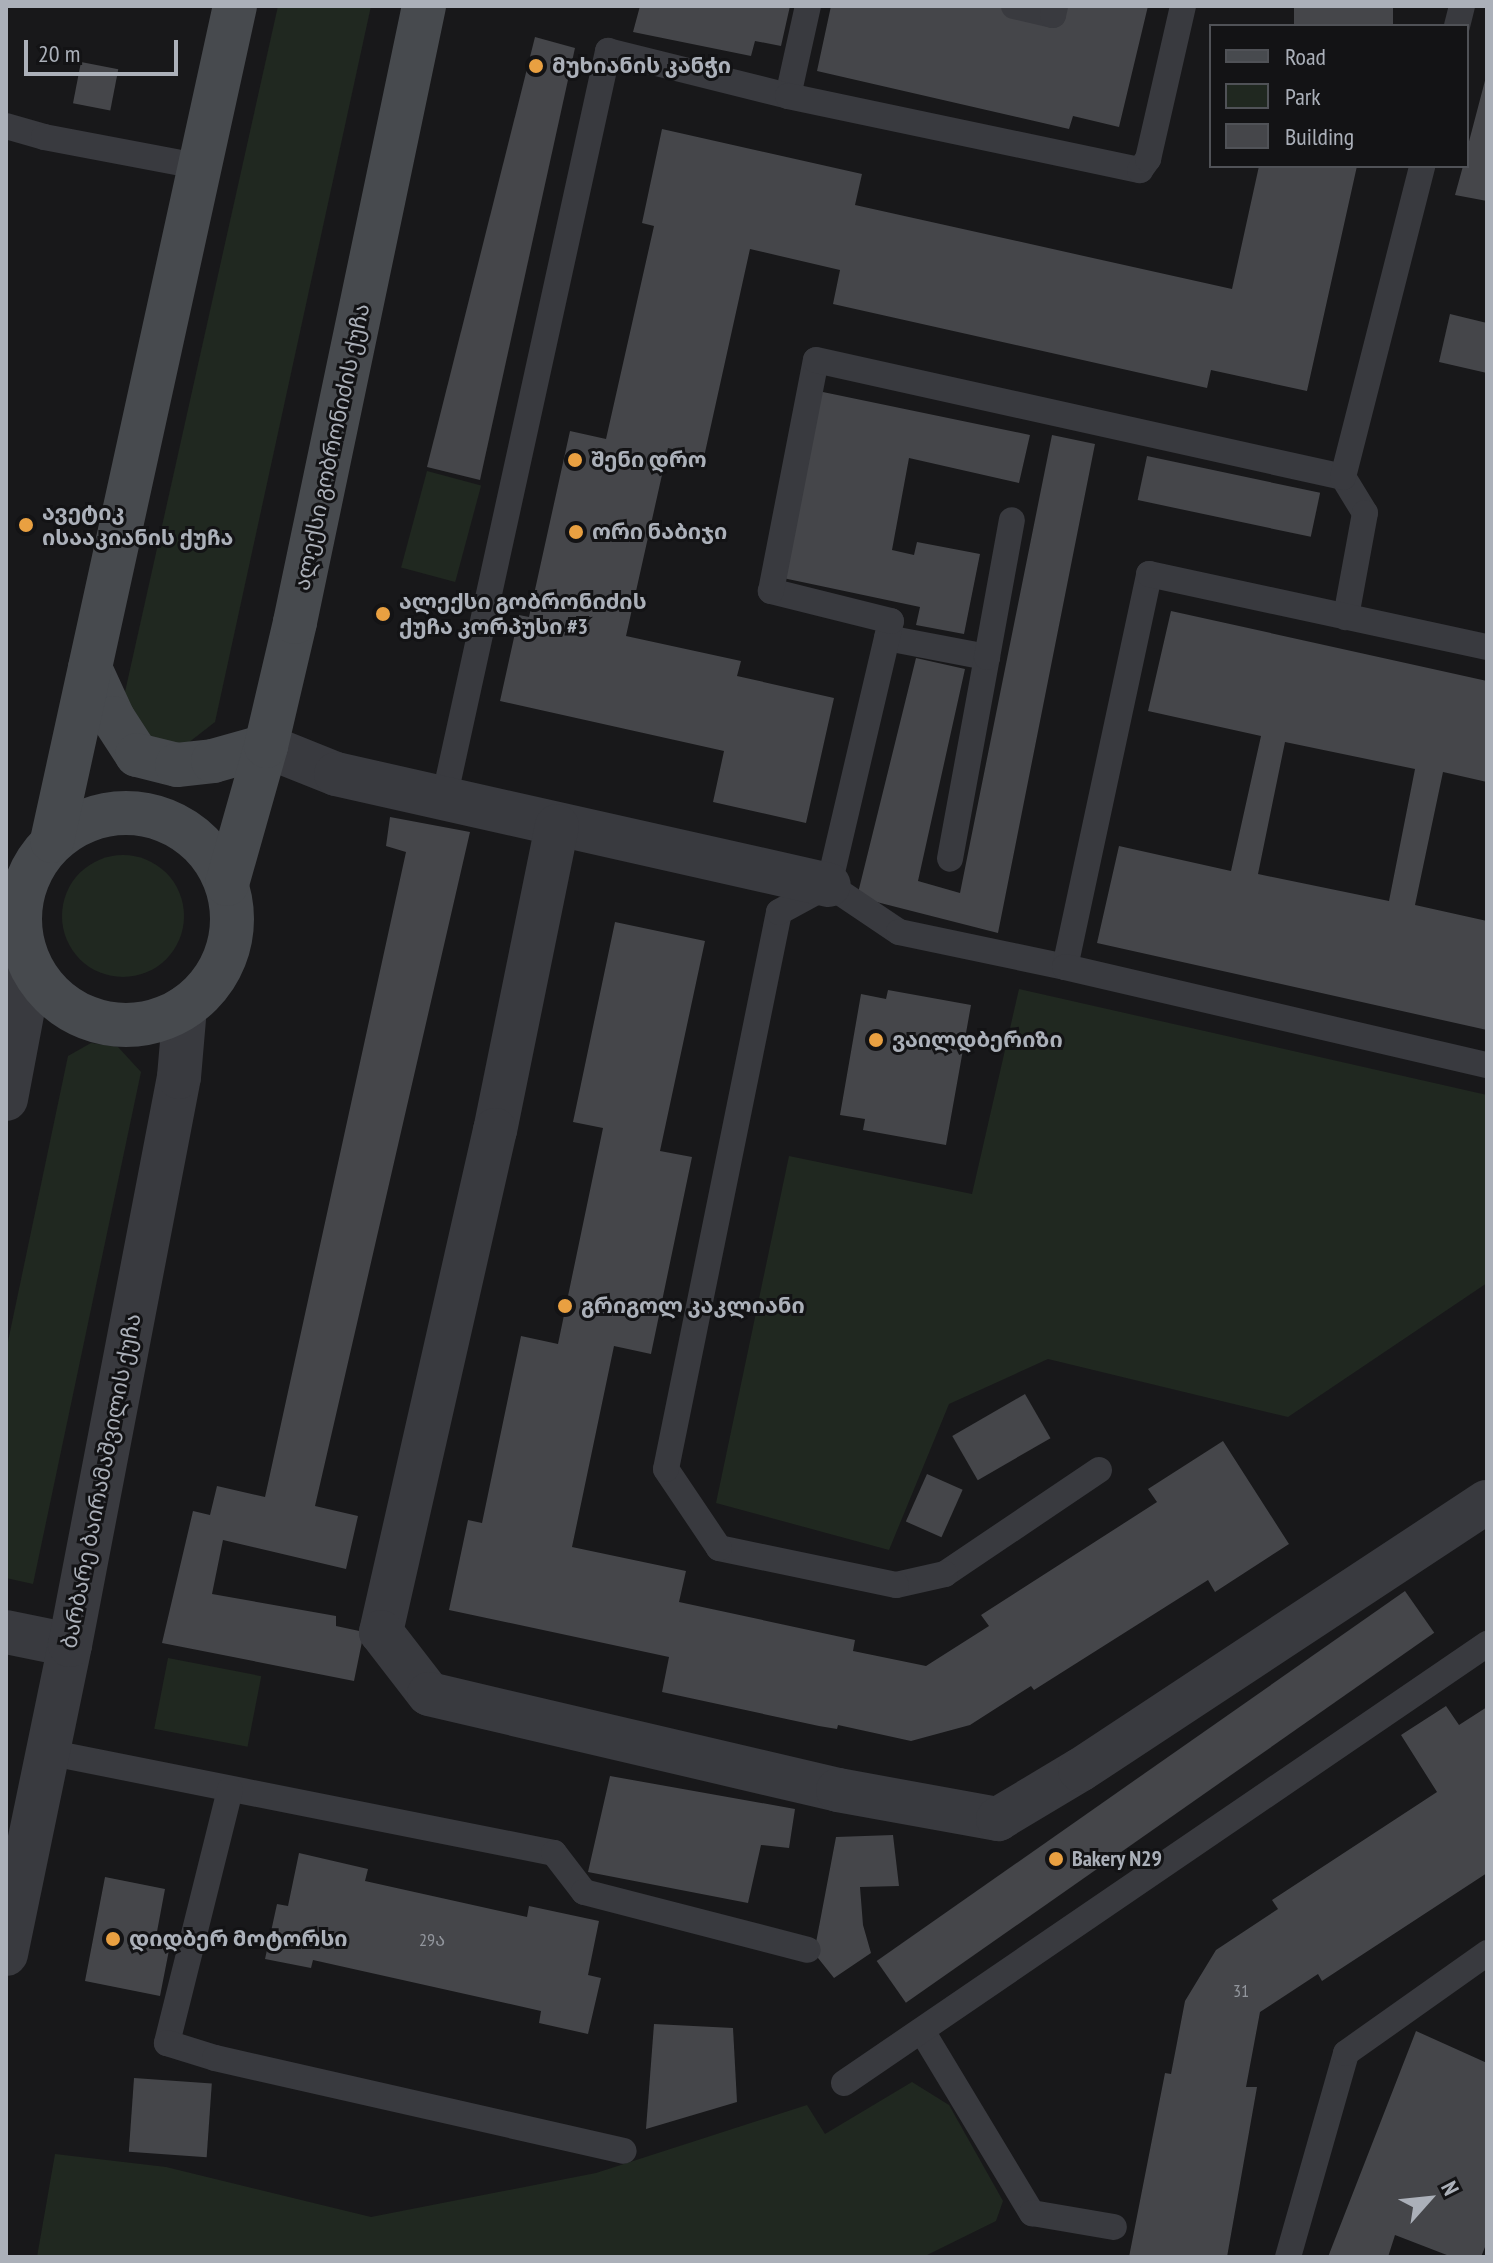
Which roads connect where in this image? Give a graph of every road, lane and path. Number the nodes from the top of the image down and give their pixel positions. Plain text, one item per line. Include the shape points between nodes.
1 (235, 6) edge
2 (808, 6) edge
3 (1014, 6) edge
4 (1055, 6) edge
5 (1183, 6) edge
6 (417, 11) edge
7 (788, 96) junction
8 (6, 126) edge
9 (198, 166) junction
10 (1421, 168) edge
11 (1343, 477) junction
12 (1012, 520) dead end
13 (1346, 617) junction
14 (887, 638) junction
15 (1487, 647) edge
16 (987, 657) junction
17 (90, 668) junction
18 (266, 746) junction
19 (444, 799) junction
20 (557, 826) junction
21 (34, 849) edge
22 (950, 859) dead end
23 (227, 884) junction
24 (829, 885) junction
25 (21, 956) edge
26 (1065, 967) junction
27 (185, 1007) junction
28 (1487, 1065) edge
29 (6, 1099) edge
30 (1099, 1470) dead end
31 (1487, 1502) edge
32 (6, 1632) edge
33 (1487, 1644) edge
34 (70, 1645) junction
35 (47, 1752) junction
36 (230, 1790) junction
37 (808, 1950) dead end
38 (1487, 1953) edge
39 (6, 1954) edge
40 (922, 2031) junction
41 (844, 2083) dead end
42 (624, 2151) dead end
43 (1114, 2227) dead end
44 (1288, 2257) edge

1 - 9 main road
2 - 7 lane
3 - 4 lane via 1053,15
5 - 7 lane via 1148,159 1140,170
6 - 18 main road, ალექსი გობრონიძის ქუჩა
7 - 19 lane via 608,51
8 - 9 lane
9 - 17 main road
10 - 11 lane
11 - 13 lane via 1365,513
11 - 14 lane via 816,360 771,591 891,621
12 - 16 lane
13 - 15 lane
13 - 26 lane via 1149,574
14 - 16 lane
14 - 24 lane
16 - 22 lane
17 - 18 main road via 137,755 177,765
17 - 21 main road
18 - 19 street via 336,774
18 - 23 main road, ალექსი გობრონიძის ქუჩა
19 - 20 street
20 - 24 street
20 - 31 street via 495,1130 381,1632 429,1694 838,1790 998,1819
21 - 23 main road via 88,819 129,812 171,822 205,847
21 - 25 main road via 20,901
23 - 27 main road via 231,925 223,964
24 - 26 lane via 899,932
24 - 30 lane via 779,912 666,1469 719,1548 896,1585 945,1574
25 - 27 main road via 52,996 83,1016 117,1025 153,1021
25 - 29 street
26 - 28 lane
27 - 34 street, ბარბარე ბაირამაშვილის ქუჩა via 179,1077
32 - 34 street
33 - 40 lane
34 - 35 street, ბარბარე ბაირამაშვილის ქუჩა
35 - 36 lane
35 - 39 street, ბარბარე ბაირამაშვილის ქუჩა
36 - 37 lane via 554,1853 584,1892
36 - 42 lane via 167,2043
38 - 44 lane via 1346,2053
40 - 41 lane
40 - 43 lane via 1032,2213

